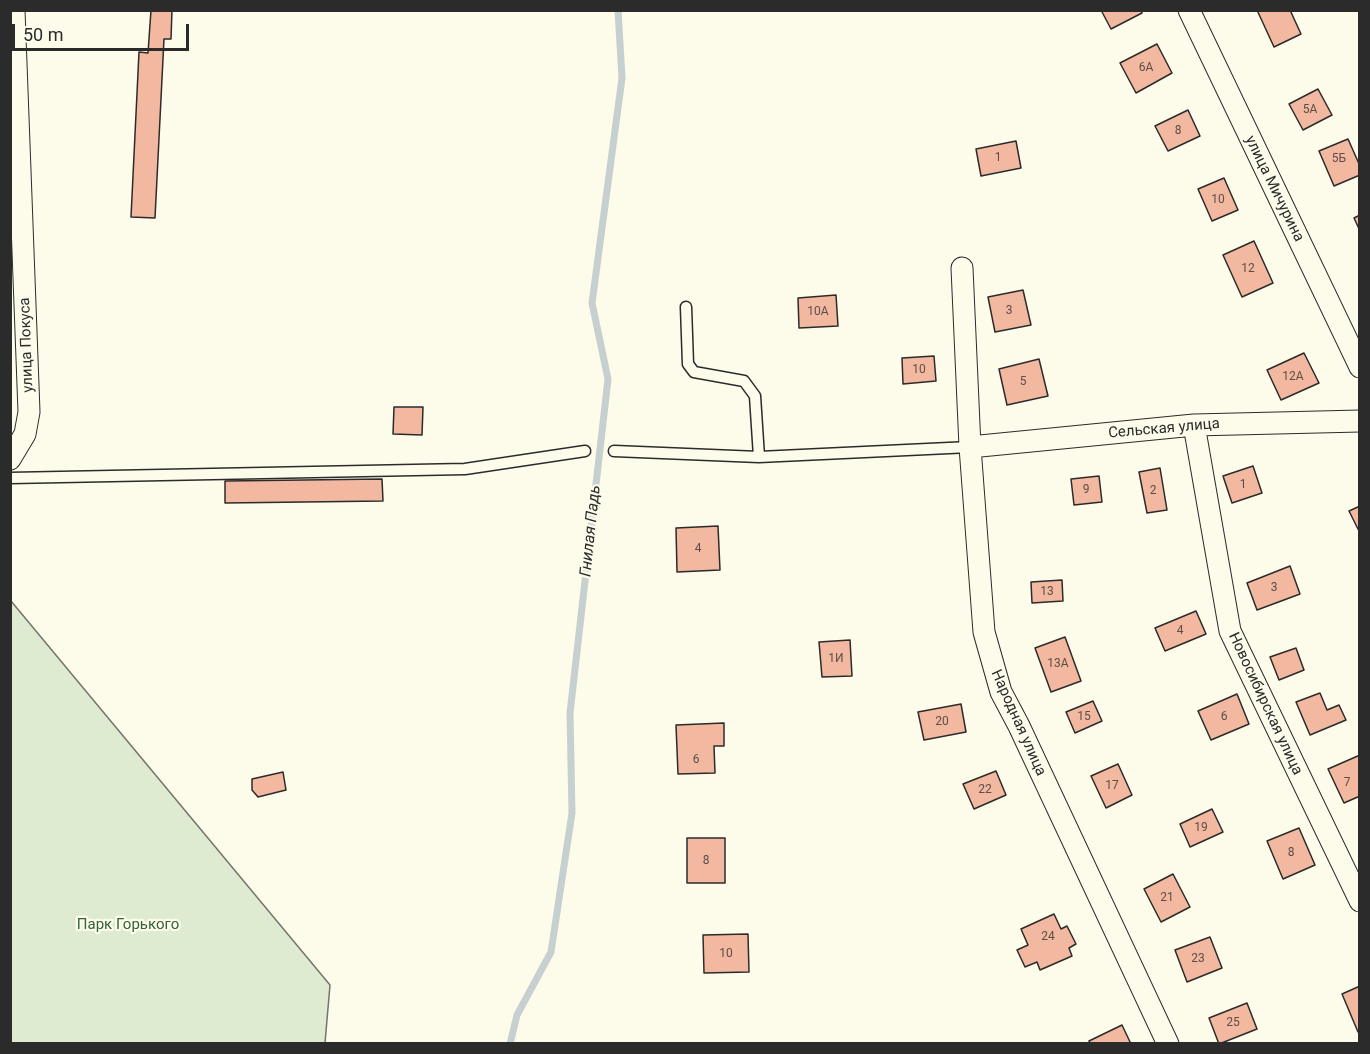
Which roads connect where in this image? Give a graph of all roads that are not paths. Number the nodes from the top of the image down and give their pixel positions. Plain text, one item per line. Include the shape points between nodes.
1 (14, 10) edge
2 (1189, 10) edge
3 (962, 268) dead end
4 (17, 270) edge
5 (686, 307) dead end
6 (1359, 367) edge
7 (1359, 421) edge
8 (1194, 425) junction
9 (970, 447) junction
10 (585, 451) dead end
11 (614, 451) dead end
12 (759, 457) junction
13 (10, 459) edge
14 (10, 478) edge
15 (1359, 901) edge
16 (1168, 1044) edge

1 - 4 street, улица Покуса
2 - 6 street, улица Мичурина
3 - 9 street, Народная улица
4 - 13 street, улица Покуса via 29,412 25,434
5 - 12 lane via 688,364 694,372 744,381 755,396
7 - 8 street, Сельская улица
8 - 9 street, Сельская улица
8 - 15 street, Новосибирская улица via 1230,631
9 - 12 lane
9 - 16 street, Народная улица via 984,632 1000,692
10 - 14 lane via 465,469
11 - 12 lane

